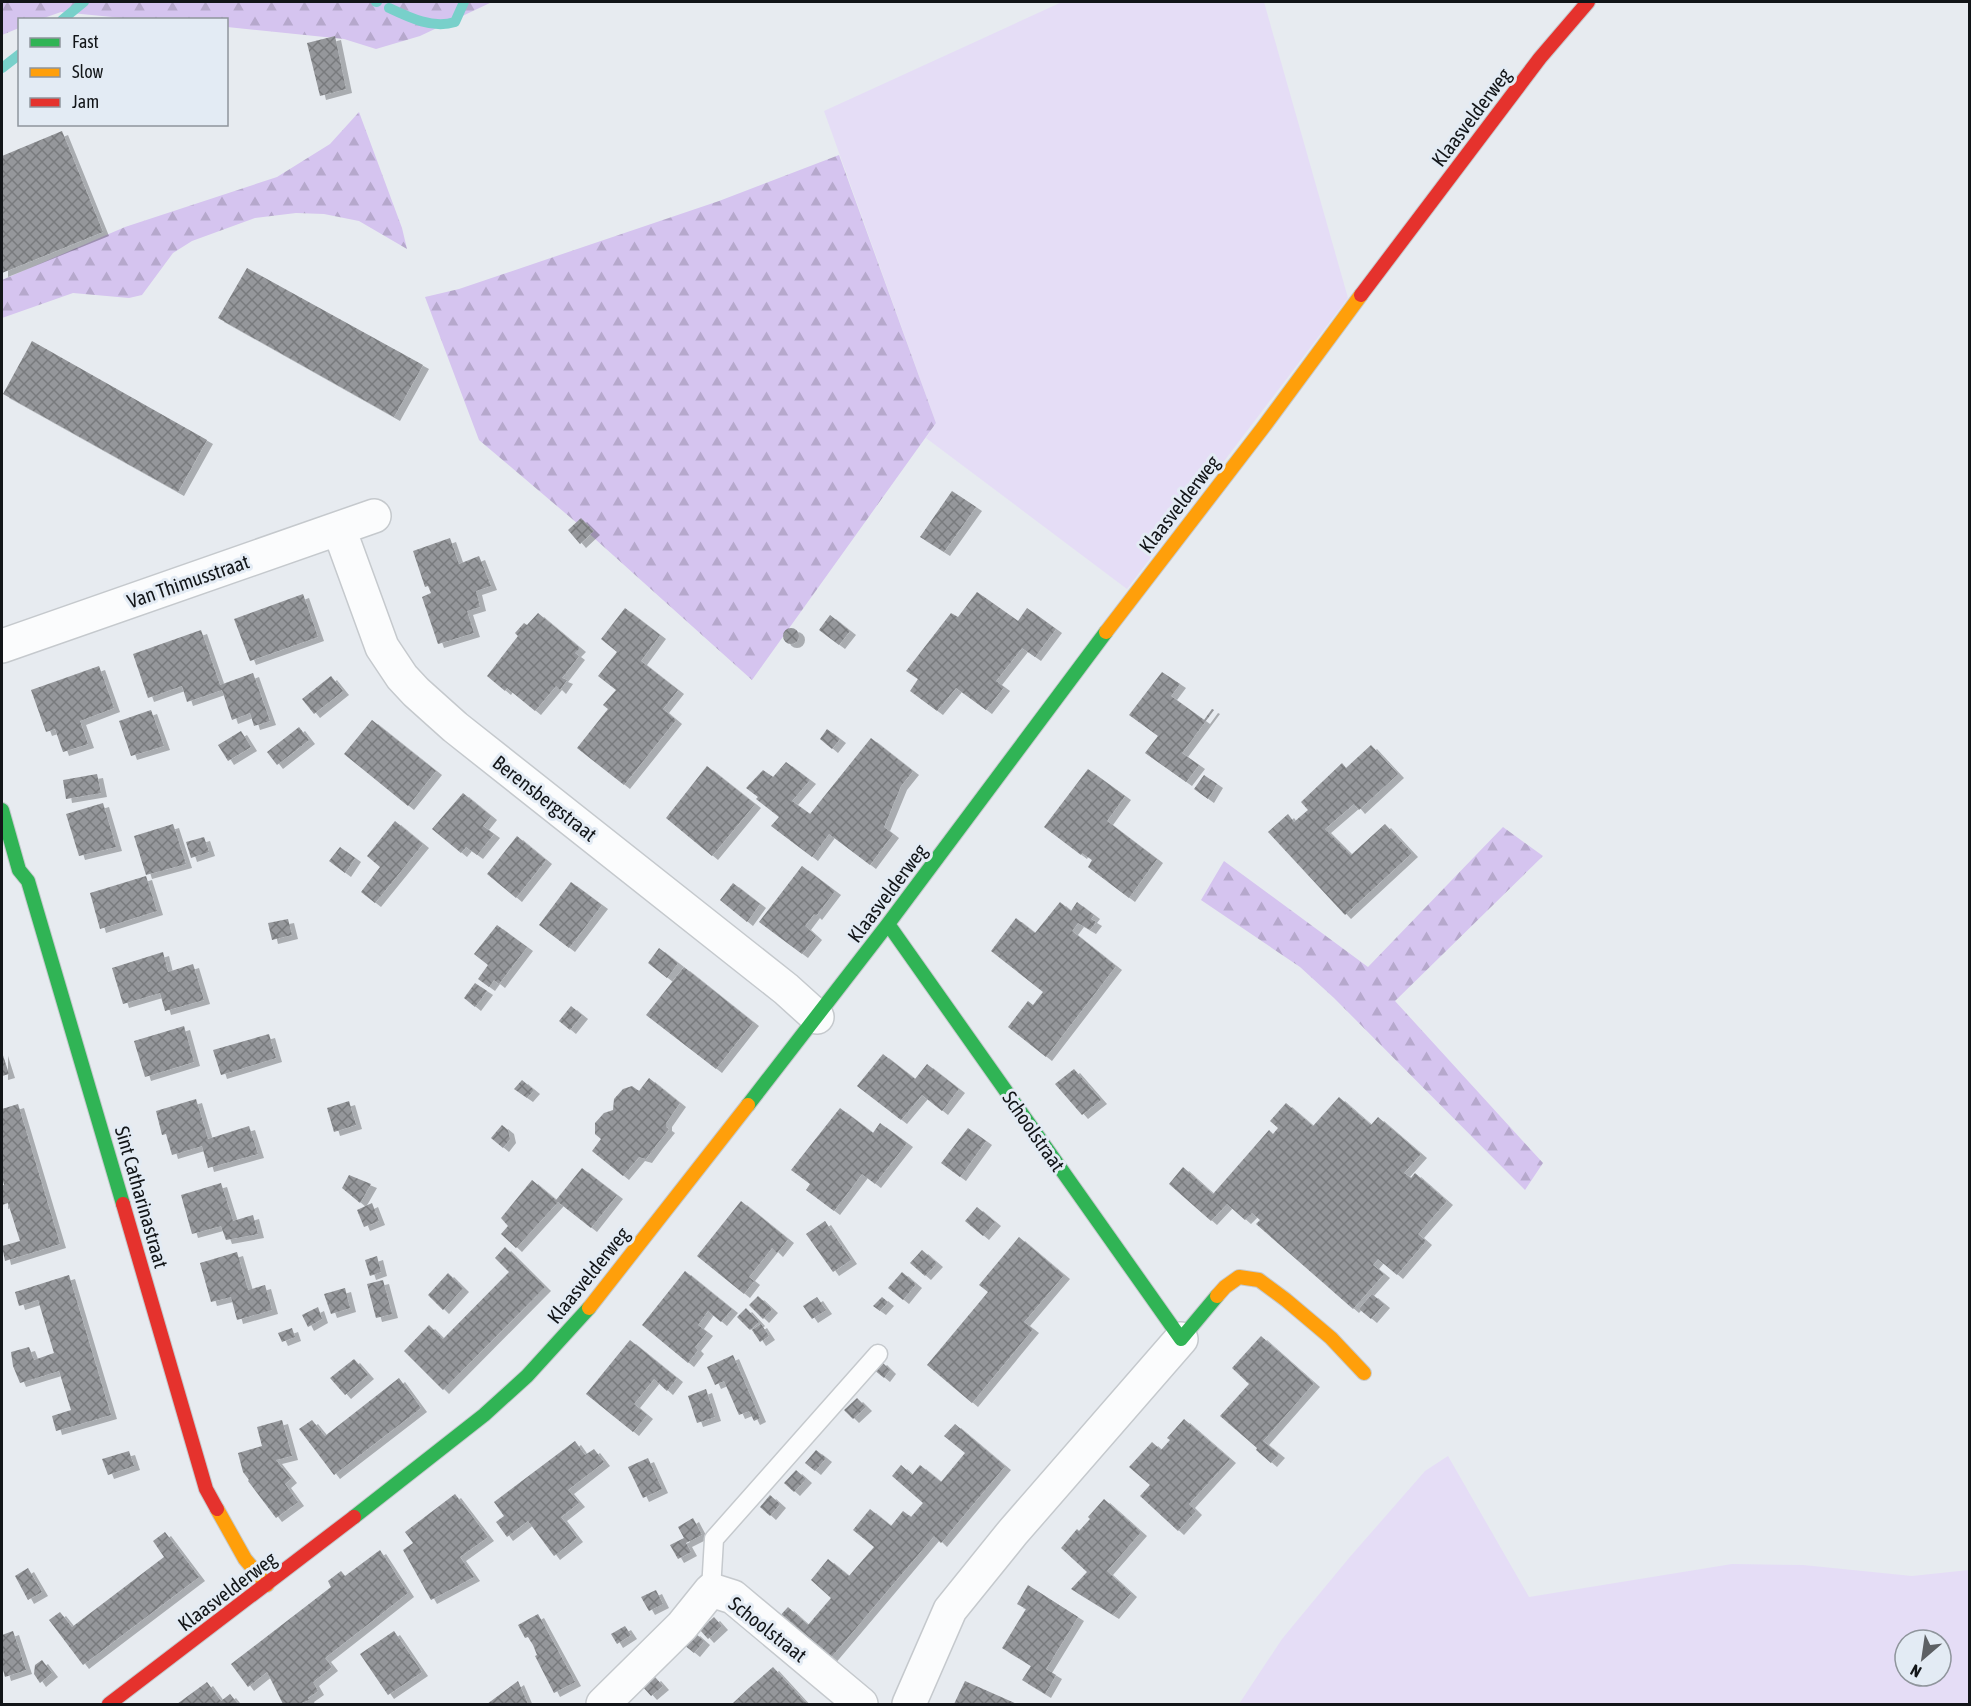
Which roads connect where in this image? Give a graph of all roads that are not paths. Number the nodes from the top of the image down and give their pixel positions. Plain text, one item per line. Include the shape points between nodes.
1 (1588, 2) edge
2 (375, 516) dead end
3 (339, 529) junction
4 (2, 646) edge
5 (2, 810) edge
6 (888, 924) junction
7 (817, 1017) junction
8 (1181, 1339) junction
9 (878, 1354) dead end
10 (1364, 1373) dead end
11 (267, 1585) junction
12 (711, 1590) junction
13 (110, 1704) edge
14 (603, 1704) edge
15 (861, 1704) edge
16 (909, 1704) edge

1 - 6 street, Klaasvelderweg via 1540,58 1376,274
2 - 3 street, Van Thimusstraat
3 - 4 street, Van Thimusstraat
3 - 7 street, Berensbergstraat via 382,647 416,692
5 - 11 street, Sint Catharinastraat via 19,870 28,881 206,1489 245,1559
6 - 7 street, Klaasvelderweg
6 - 8 street, Schoolstraat
7 - 11 street, Klaasvelderweg via 601,1295 527,1376 484,1415
8 - 10 street via 1225,1287 1239,1277 1259,1280 1331,1338
8 - 16 street via 950,1610
9 - 12 lane via 714,1539
11 - 13 street, Klaasvelderweg
12 - 14 street, Schoolstraat via 682,1626
12 - 15 street, Schoolstraat via 733,1597

